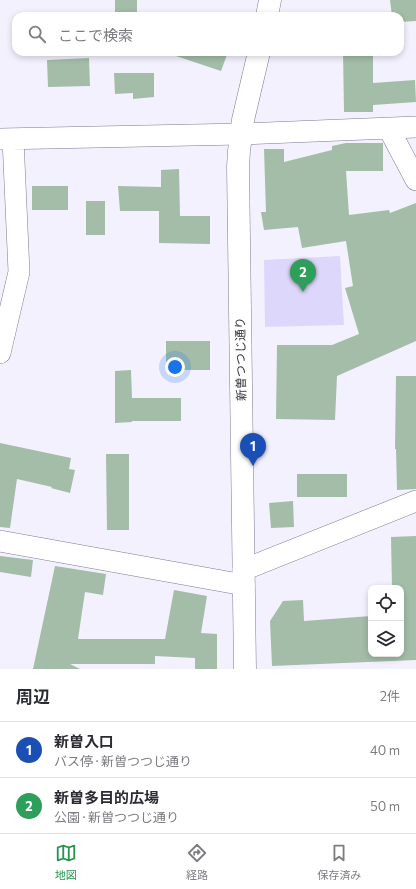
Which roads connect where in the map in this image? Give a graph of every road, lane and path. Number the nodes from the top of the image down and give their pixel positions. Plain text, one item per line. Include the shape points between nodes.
1 (270, 0) edge
2 (268, 12) edge
3 (257, 56) edge
4 (416, 127) edge
5 (389, 129) junction
6 (241, 134) junction
7 (7, 139) edge
8 (416, 180) edge
9 (0, 354) edge
10 (416, 501) edge
11 (0, 541) edge
12 (244, 577) junction
13 (245, 669) edge

1 - 2 street
3 - 6 street, 新曽つつじ通り
4 - 5 street
5 - 6 street
5 - 8 street
6 - 7 street
6 - 12 street, 新曽つつじ通り via 238,167
7 - 9 street via 19,272
10 - 12 street
11 - 12 street
12 - 13 street, 新曽つつじ通り

